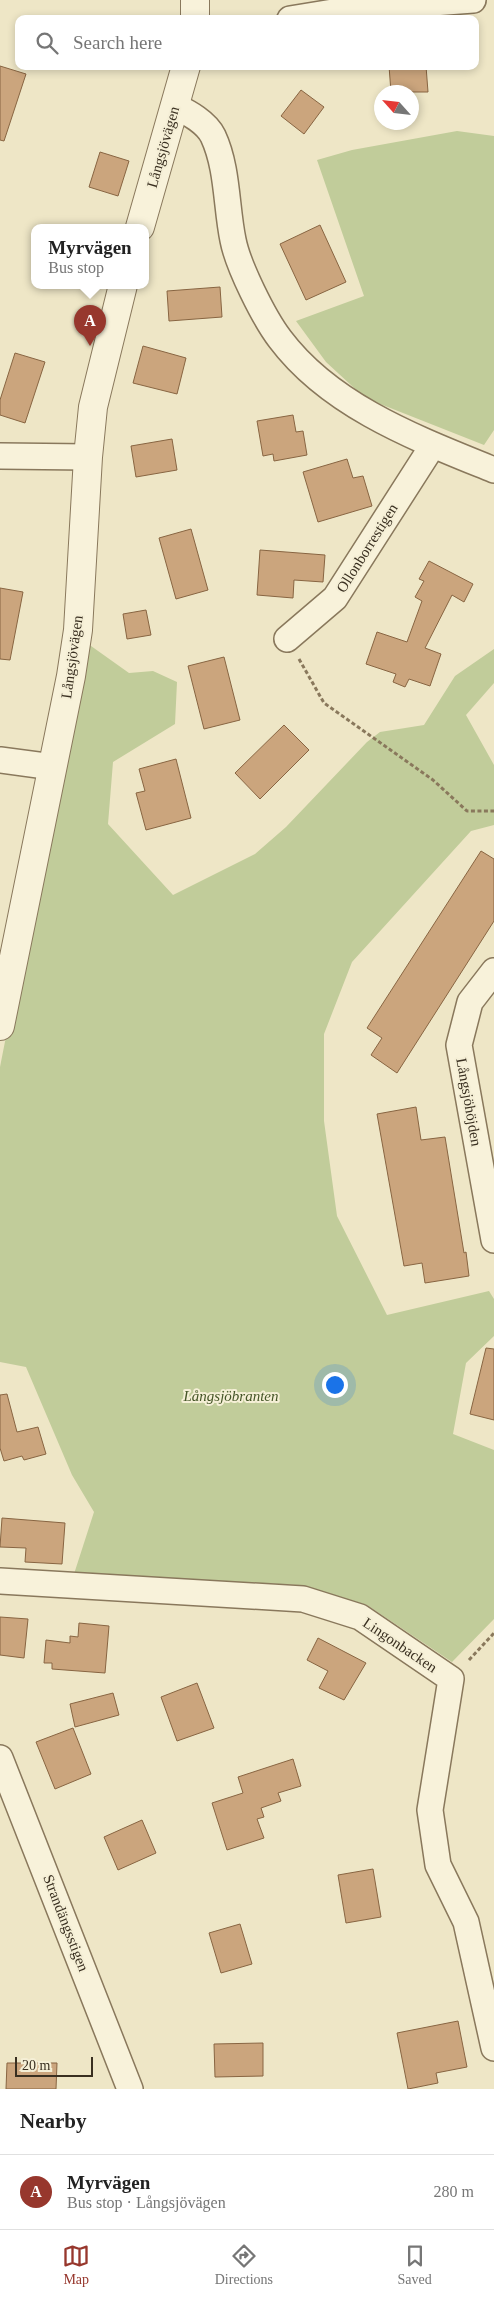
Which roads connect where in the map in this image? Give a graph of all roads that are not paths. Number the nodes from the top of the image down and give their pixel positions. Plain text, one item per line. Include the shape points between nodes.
1 (195, 0) edge
2 (473, 0) edge
3 (195, 15) edge
4 (315, 15) edge
5 (185, 70) edge
6 (175, 106) junction
7 (141, 224) edge
8 (122, 289) edge
9 (433, 445) junction
10 (0, 456) edge
11 (88, 458) junction
12 (494, 470) edge
13 (287, 639) road end
14 (0, 760) edge
15 (53, 767) junction
16 (494, 971) edge
17 (0, 1026) edge
18 (494, 1240) edge
19 (0, 1581) edge
20 (0, 1758) edge
21 (494, 2048) edge
22 (130, 2089) edge

1 - 3 street
2 - 4 street
5 - 6 street, Långsjövägen
6 - 7 street, Långsjövägen
6 - 9 street via 192,114 213,135 222,168 233,242 249,285 280,339 315,376 355,406
8 - 11 street, Långsjövägen via 93,407
9 - 12 street
9 - 13 street, Ollonborrestigen via 335,598
10 - 11 street
11 - 15 street, Långsjövägen via 78,630
14 - 15 street
15 - 17 street, Långsjövägen
16 - 18 street, Långsjöhöjden via 470,1002 459,1045
19 - 21 street, Lingonbacken via 303,1599 360,1617 451,1680 430,1810 438,1865 466,1922
20 - 22 street, Strandängsstigen

